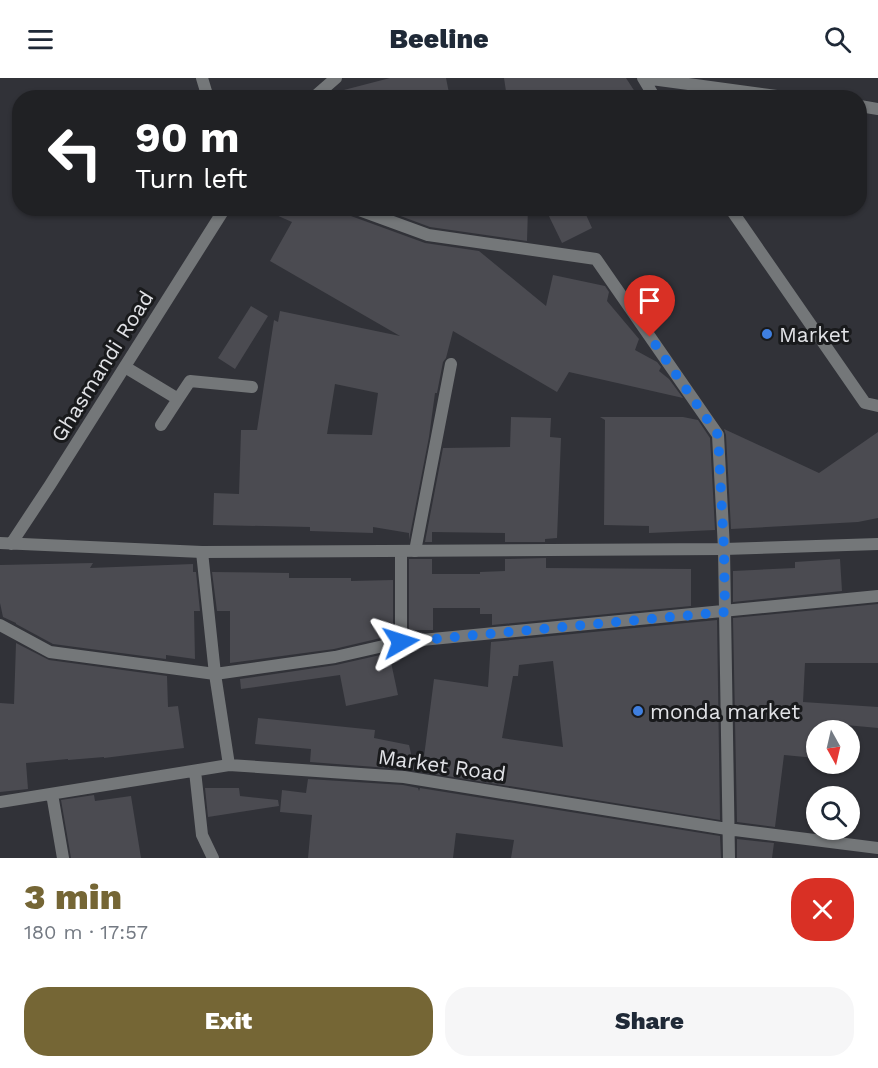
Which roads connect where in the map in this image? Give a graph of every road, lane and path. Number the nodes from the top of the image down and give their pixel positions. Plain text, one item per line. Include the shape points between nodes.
1 (336, 78) edge
2 (643, 78) edge
3 (322, 90) edge
4 (732, 90) edge
5 (220, 216) edge
6 (376, 216) edge
7 (736, 216) edge
8 (452, 364) dead end
9 (125, 367) junction
10 (252, 387) dead end
11 (178, 399) junction
12 (878, 406) edge
13 (161, 425) dead end
14 (878, 544) edge
15 (4, 545) edge
16 (724, 549) junction
17 (401, 551) junction
18 (416, 551) junction
19 (202, 552) junction
20 (878, 596) edge
21 (725, 612) junction
22 (0, 626) edge
23 (401, 642) junction
24 (215, 674) junction
25 (229, 765) junction
26 (195, 771) junction
27 (52, 794) junction
28 (0, 802) edge
29 (728, 829) junction
30 (878, 848) edge
31 (63, 858) edge
32 (213, 858) edge
33 (729, 858) edge

1 - 3 street
2 - 4 street
5 - 9 street, Ghasmandi Road
6 - 16 street via 428,235 596,259 718,435
7 - 12 street via 865,403
8 - 18 street
9 - 11 street
9 - 15 street, Ghasmandi Road via 57,476
10 - 11 street via 190,381
11 - 13 street
14 - 16 street
15 - 19 street
16 - 18 street
16 - 21 street
17 - 18 street
17 - 19 street
17 - 23 street
19 - 24 street
20 - 21 street
21 - 23 street
21 - 29 street
22 - 24 street via 50,652
23 - 24 street via 335,657
24 - 25 street
25 - 26 street, Market Road
25 - 29 street, Market Road via 404,777
26 - 27 street, Market Road
26 - 32 street via 202,836
27 - 28 street, Market Road
27 - 31 street
29 - 30 street, Market Road
29 - 33 street

